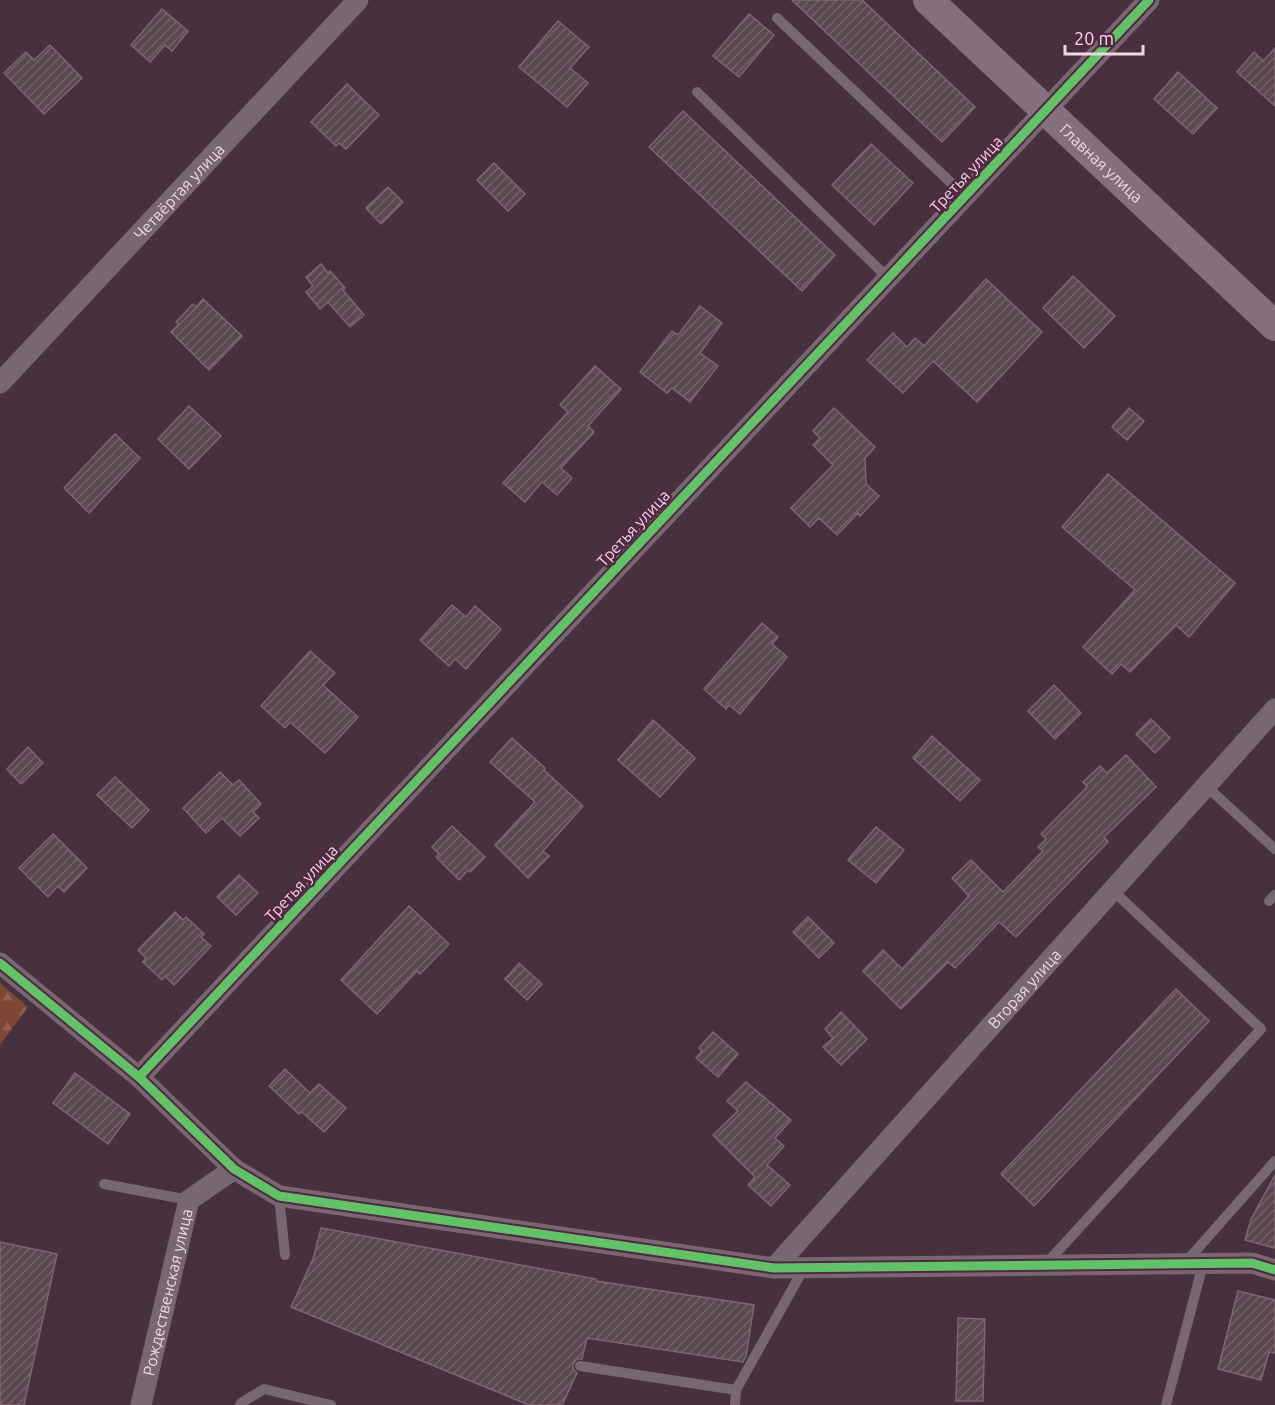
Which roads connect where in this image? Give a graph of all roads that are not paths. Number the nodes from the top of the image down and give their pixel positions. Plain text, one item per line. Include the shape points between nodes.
1 (358, 0) edge
2 (928, 0) edge
3 (1149, 0) edge
4 (777, 18) dead end
5 (697, 92) dead end
6 (1046, 110) junction
7 (965, 196) junction
8 (888, 278) junction
9 (1275, 326) edge
10 (0, 383) edge
11 (1275, 709) edge
12 (1206, 786) junction
13 (1275, 849) edge
14 (1112, 890) junction
15 (0, 963) edge
16 (139, 1077) junction
17 (1275, 1161) edge
18 (234, 1169) junction
19 (104, 1184) dead end
20 (279, 1196) junction
21 (189, 1200) junction
22 (285, 1255) dead end
23 (1193, 1264) junction
24 (1045, 1265) junction
25 (804, 1267) junction
26 (774, 1268) junction
27 (1275, 1270) edge
28 (580, 1366) dead end
29 (736, 1390) junction
30 (141, 1405) edge
31 (240, 1405) edge
32 (331, 1405) edge
33 (735, 1405) edge
34 (1166, 1405) edge

1 - 10 street, Четвёртая улица
2 - 6 street, Главная улица
3 - 6 street, Третья улица
4 - 7 lane
5 - 8 lane
6 - 7 street, Третья улица
6 - 9 street, Главная улица
7 - 8 street, Третья улица
8 - 16 street, Третья улица
11 - 12 street, Вторая улица
12 - 13 lane
12 - 14 street, Вторая улица
14 - 24 lane via 1261,1029
14 - 26 street, Вторая улица
15 - 16 street
16 - 18 street
17 - 23 lane
18 - 20 street
18 - 21 street, Рождественская улица
19 - 21 lane
20 - 22 lane
20 - 26 street
21 - 30 street, Рождественская улица
23 - 24 street
23 - 27 street via 1252,1263
23 - 34 lane
24 - 25 street
25 - 26 street
25 - 29 lane
28 - 29 lane
29 - 33 lane
31 - 32 lane via 264,1389

